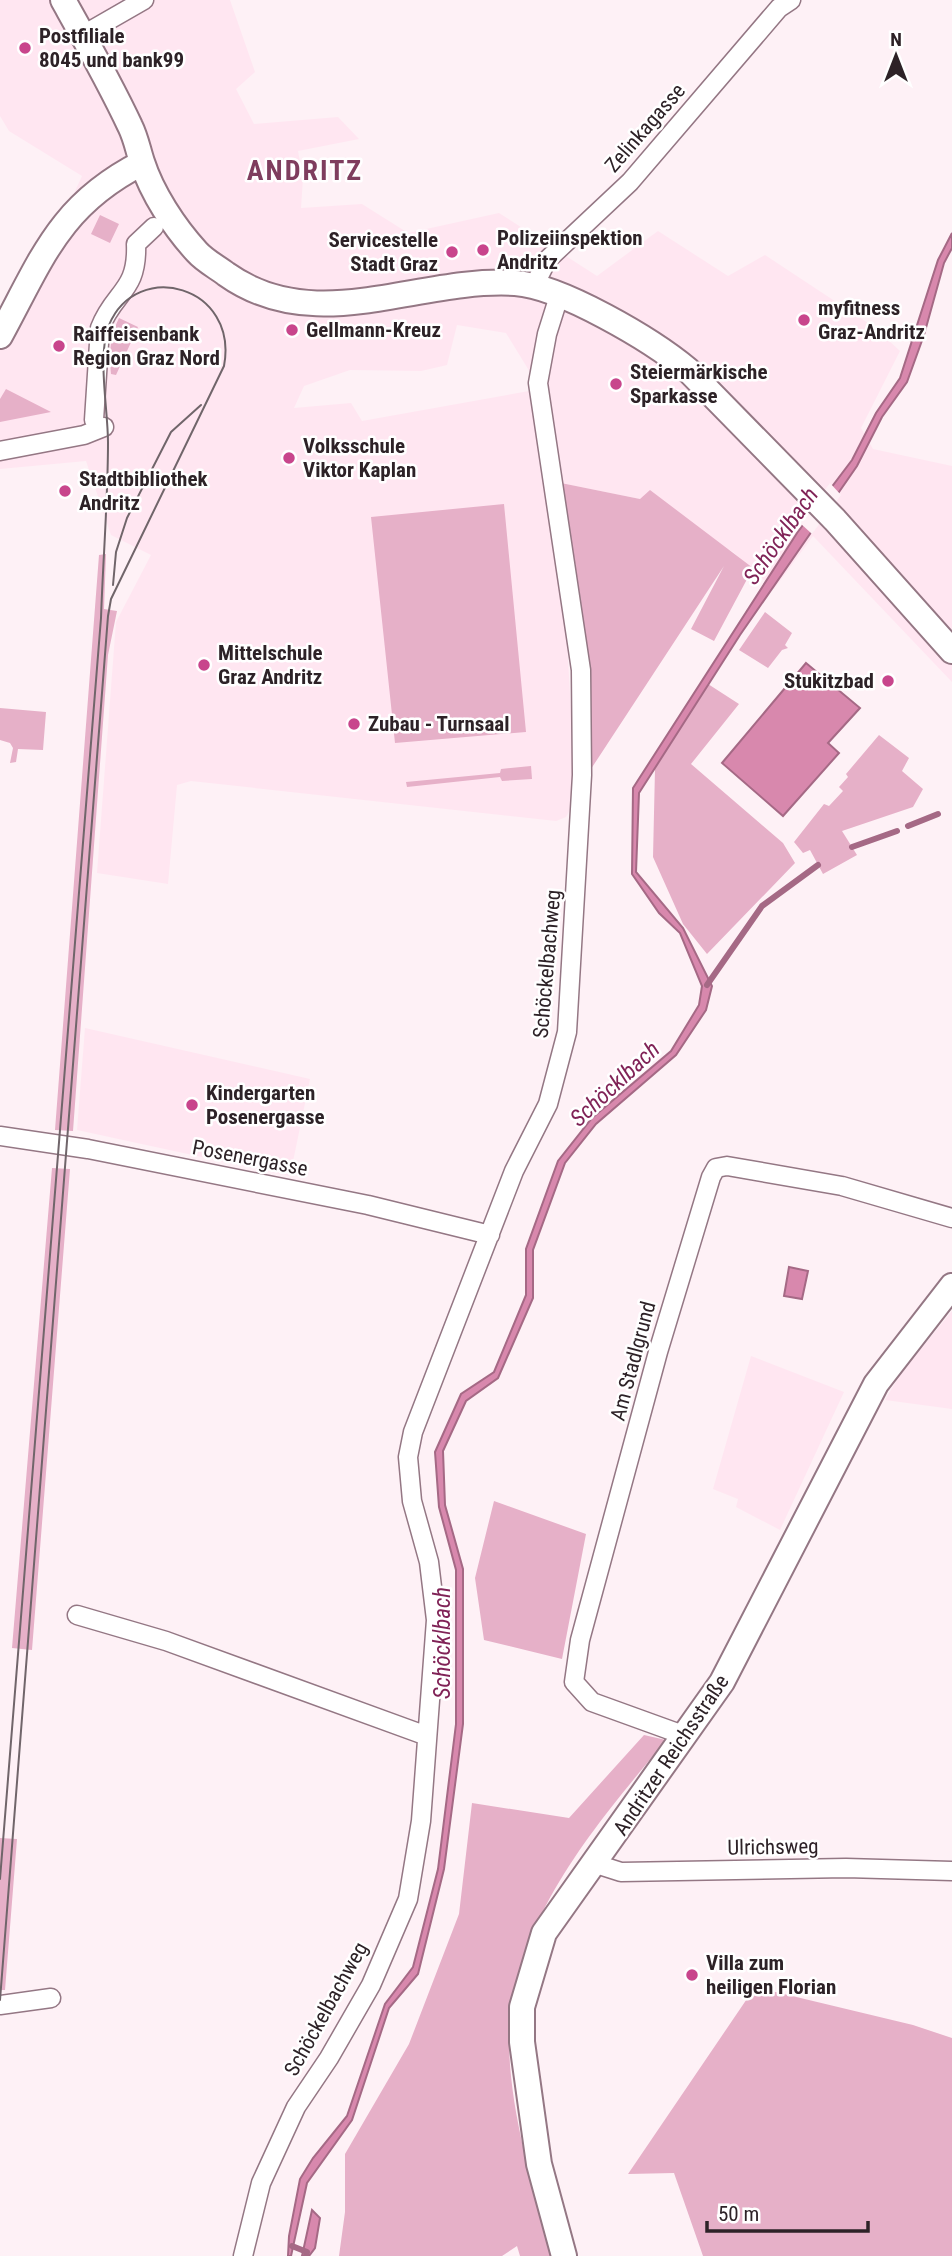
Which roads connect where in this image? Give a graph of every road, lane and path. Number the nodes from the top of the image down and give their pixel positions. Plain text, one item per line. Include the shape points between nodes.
1 (63, 0) edge
2 (144, 0) edge
3 (782, 3) edge
4 (83, 35) junction
5 (142, 163) junction
6 (154, 227) dead end
7 (534, 286) junction
8 (559, 296) junction
9 (0, 337) edge
10 (0, 452) edge
11 (952, 650) edge
12 (0, 1136) edge
13 (952, 1218) edge
14 (489, 1235) junction
15 (952, 1286) edge
16 (77, 1615) dead end
17 (427, 1736) junction
18 (687, 1736) junction
19 (596, 1864) junction
20 (952, 1871) edge
21 (51, 1998) dead end
22 (0, 2005) edge
23 (243, 2256) edge
24 (564, 2256) edge

1 - 4 street
2 - 4 street
3 - 7 street, Zelinkagasse via 630,182 547,260
4 - 5 street via 129,124
5 - 7 street via 169,215 199,255 240,284 270,297 330,305 473,285
5 - 9 street via 109,179 69,215
6 - 10 street via 136,244 134,276 100,328 99,424 84,435
7 - 8 street
8 - 11 street via 663,350 813,496
8 - 14 street, Schöckelbachweg via 538,383 580,670 582,775 567,1032 548,1104
12 - 14 street, Posenergasse via 354,1202
13 - 18 street, Am Stadlgrund via 842,1186 727,1166 716,1168 711,1177 658,1352 580,1640 574,1682 592,1702
14 - 17 street, Schöckelbachweg via 413,1432 408,1457 412,1501 429,1562 436,1620
15 - 18 street, Andritzer Reichsstraße via 876,1384 748,1636
16 - 17 street via 166,1641
17 - 23 street, Schöckelbachweg via 421,1821 408,1899 371,1985 296,2107 261,2183
18 - 19 street, Andritzer Reichsstraße
19 - 20 street, Ulrichsweg via 621,1872
19 - 24 street, Andritzer Reichsstraße via 544,1934 522,2007 525,2082
21 - 22 street

